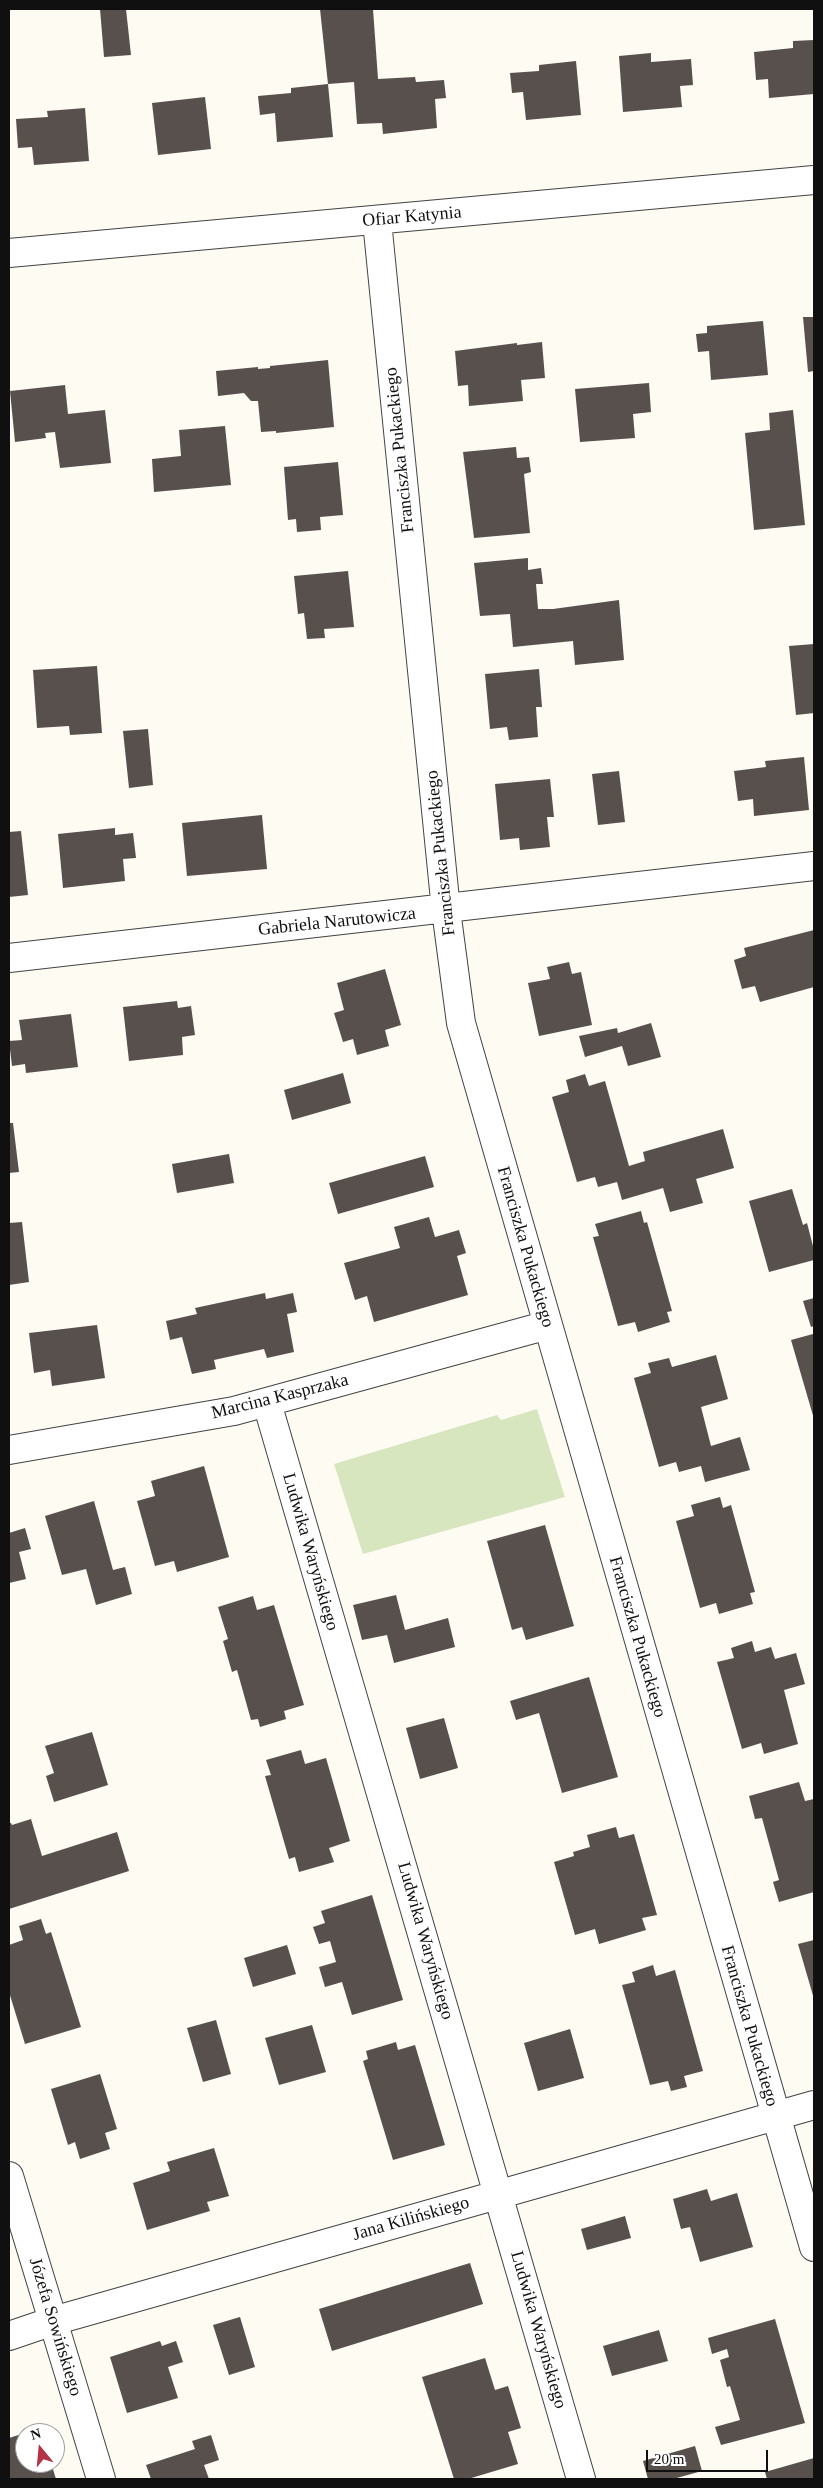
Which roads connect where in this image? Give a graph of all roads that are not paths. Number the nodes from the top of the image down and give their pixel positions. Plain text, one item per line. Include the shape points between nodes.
1 (814, 180) edge
2 (377, 220) junction
3 (9, 253) edge
4 (814, 866) edge
5 (446, 910) junction
6 (9, 958) edge
7 (548, 1325) junction
8 (267, 1403) junction
9 (9, 1450) edge
10 (814, 2104) edge
11 (775, 2116) junction
12 (9, 2176) edge
13 (499, 2194) junction
14 (814, 2247) edge
15 (53, 2322) junction
16 (9, 2336) edge
17 (101, 2479) edge
18 (581, 2479) edge

1 - 2 street, Ofiar Katynia
2 - 3 street, Ofiar Katynia
2 - 5 street, Franciszka Pukackiego
4 - 5 street, Gabriela Narutowicza
5 - 6 street, Gabriela Narutowicza
5 - 7 street, Franciszka Pukackiego via 461,1023
7 - 8 street, Marcina Kasprzaka
7 - 11 street, Franciszka Pukackiego
8 - 9 street, Marcina Kasprzaka
8 - 13 street, Ludwika Waryńskiego
10 - 11 street, Jana Kilińskiego
11 - 13 street, Jana Kilińskiego
11 - 14 street, Franciszka Pukackiego
12 - 15 street, Józefa Sowińskiego
13 - 15 street, Jana Kilińskiego
13 - 18 street, Ludwika Waryńskiego
15 - 16 street, Jana Kilińskiego
15 - 17 street, Józefa Sowińskiego

